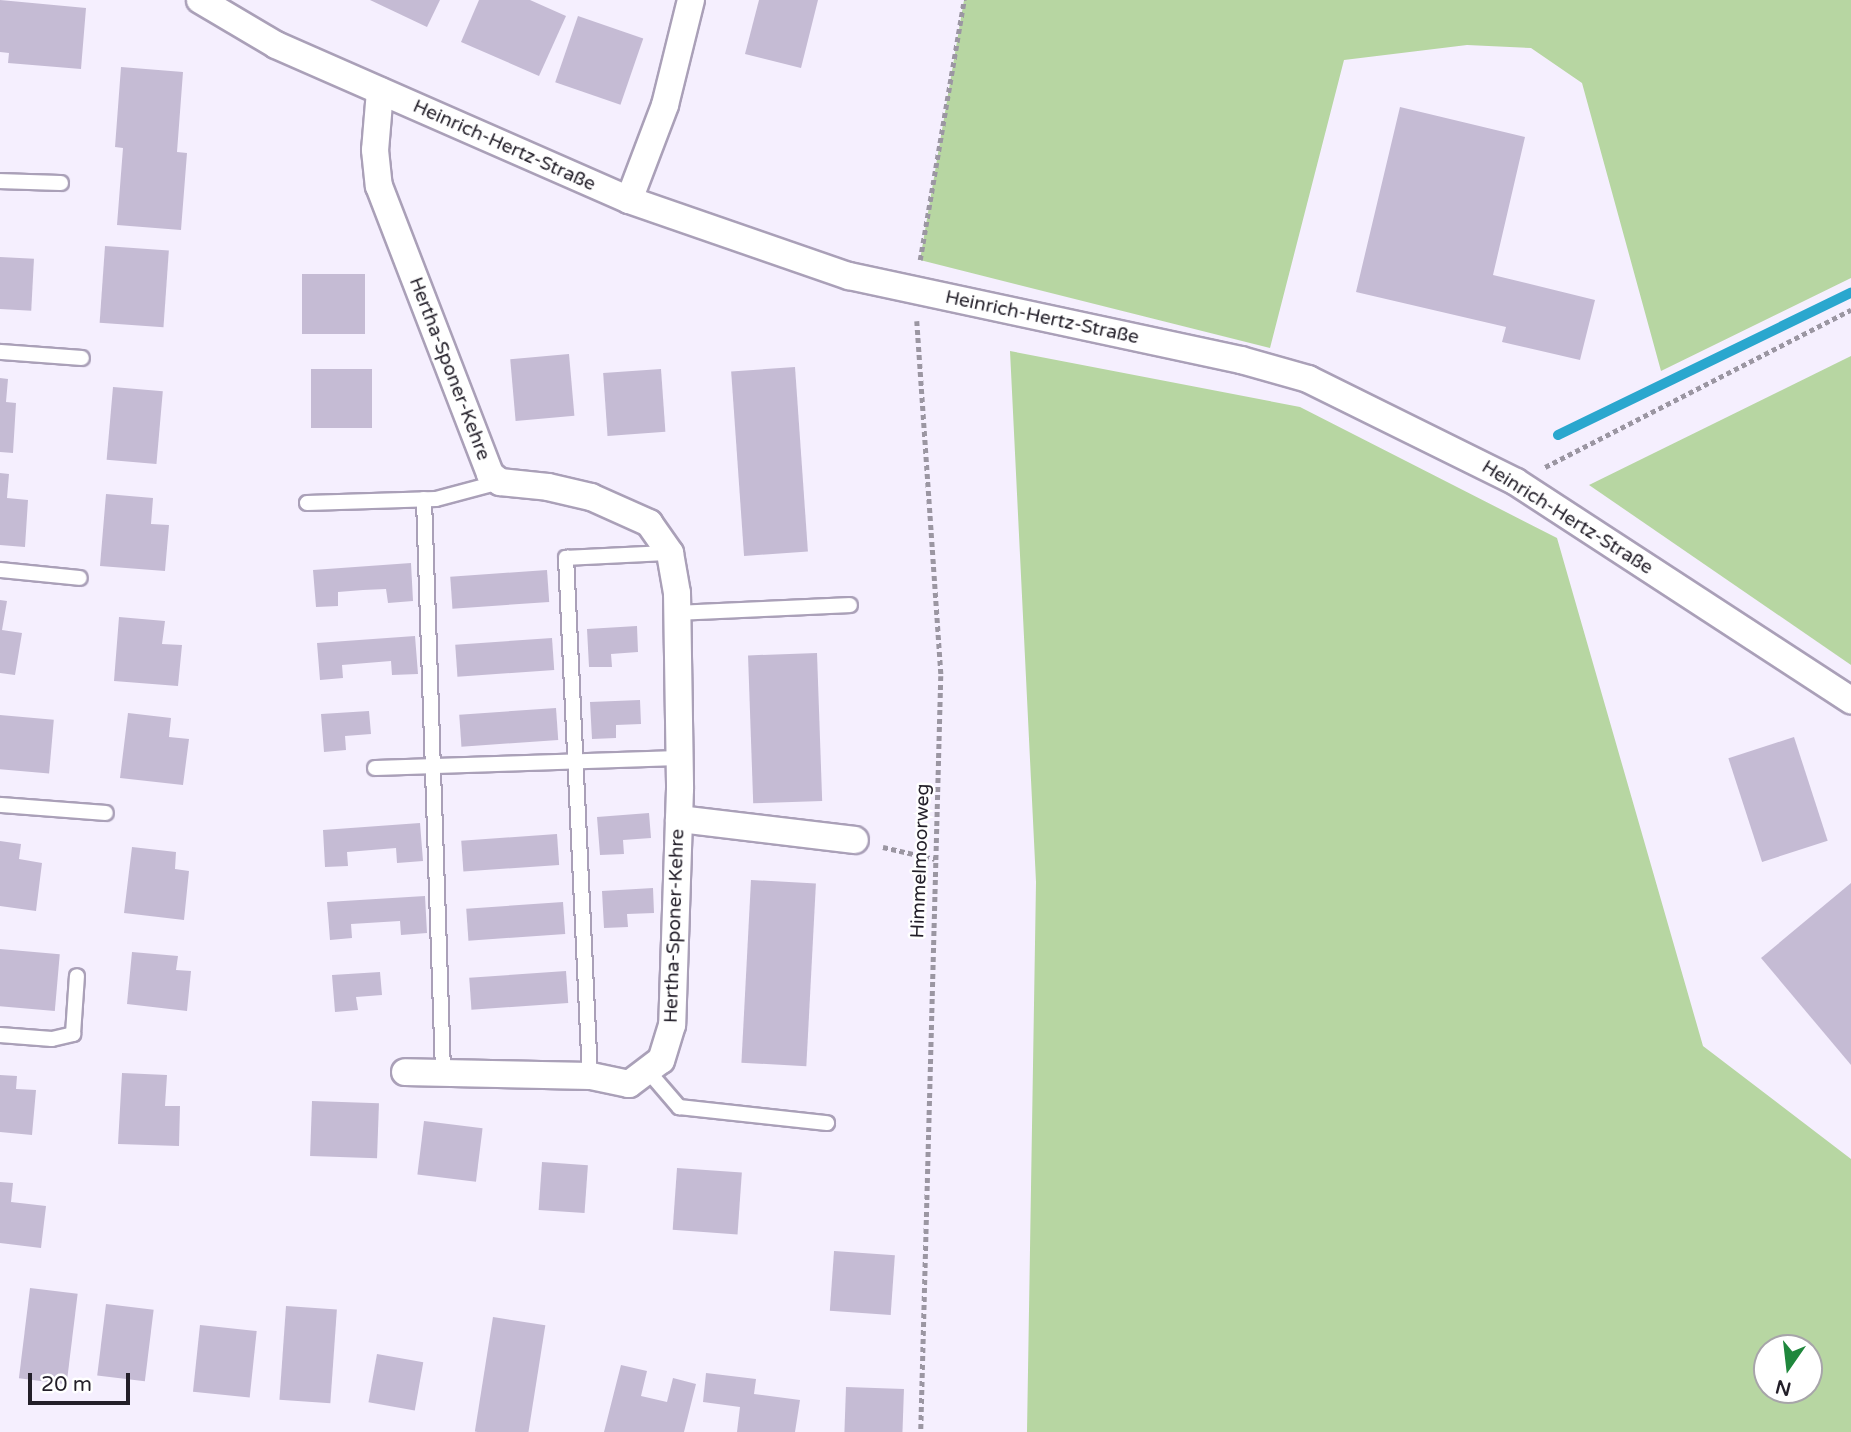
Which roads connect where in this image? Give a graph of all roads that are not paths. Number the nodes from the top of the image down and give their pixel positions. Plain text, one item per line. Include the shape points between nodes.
1 (200, 0) edge
2 (691, 0) edge
3 (380, 91) junction
4 (0, 181) edge
5 (61, 183) dead end
6 (629, 200) junction
7 (0, 352) edge
8 (82, 358) dead end
9 (500, 482) junction
10 (424, 499) junction
11 (307, 503) dead end
12 (670, 553) junction
13 (0, 570) edge
14 (80, 578) dead end
15 (850, 605) dead end
16 (677, 613) junction
17 (1851, 700) edge
18 (679, 758) junction
19 (575, 761) junction
20 (433, 765) junction
21 (375, 768) dead end
22 (0, 805) edge
23 (106, 813) dead end
24 (679, 820) junction
25 (855, 840) road end
26 (77, 976) dead end
27 (0, 1035) edge
28 (443, 1071) junction
29 (648, 1071) junction
30 (405, 1072) dead end
31 (590, 1076) junction
32 (827, 1123) dead end

1 - 3 street, Heinrich-Hertz-Straße via 276,45
2 - 6 street via 665,105
3 - 6 street, Heinrich-Hertz-Straße
3 - 9 street, Hertha-Sponer-Kehre via 375,150 379,186 480,453
4 - 5 lane
6 - 17 street, Heinrich-Hertz-Straße via 849,276 1241,360 1308,379 1516,482
7 - 8 lane
9 - 10 lane
9 - 12 street, Hertha-Sponer-Kehre via 548,487 625,509 649,523
10 - 11 lane
10 - 20 lane
12 - 16 street, Hertha-Sponer-Kehre
12 - 19 lane via 566,558
13 - 14 lane
15 - 16 lane
16 - 18 street, Hertha-Sponer-Kehre
18 - 19 lane
18 - 24 street, Hertha-Sponer-Kehre
19 - 20 lane
19 - 31 lane
20 - 21 lane
20 - 28 lane
22 - 23 lane
24 - 25 street, Hertha-Sponer-Kehre
24 - 29 street, Hertha-Sponer-Kehre via 673,1025 661,1060
26 - 27 lane via 73,1034 52,1039
28 - 30 street
28 - 31 street
29 - 31 street via 629,1084
29 - 32 lane via 679,1107

